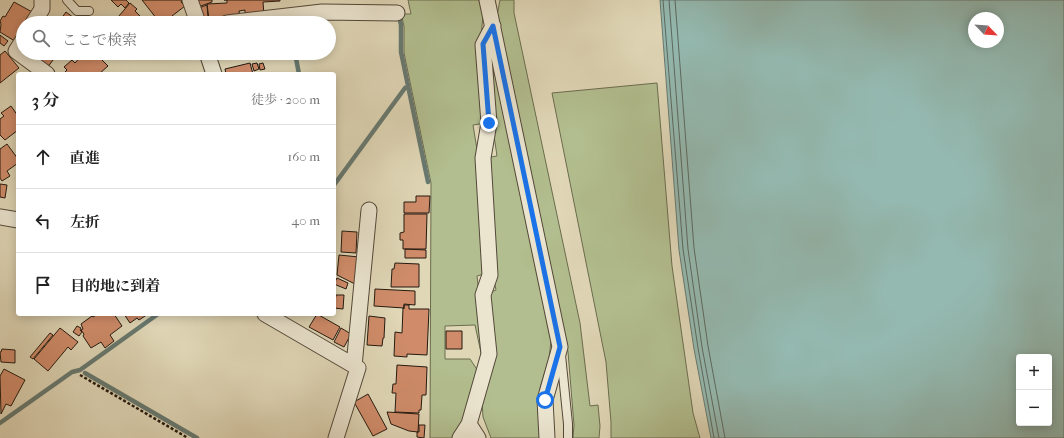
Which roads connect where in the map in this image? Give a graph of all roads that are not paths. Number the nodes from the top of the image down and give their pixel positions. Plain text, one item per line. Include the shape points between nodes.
1 (42, 0) edge
2 (67, 0) edge
3 (190, 0) edge
4 (486, 0) edge
5 (493, 0) edge
6 (321, 6) edge
7 (89, 11) dead end
8 (397, 13) dead end
9 (38, 16) edge
10 (196, 16) edge
11 (266, 16) edge
12 (493, 26) junction
13 (28, 60) edge
14 (209, 60) edge
15 (44, 72) edge
16 (213, 72) edge
17 (369, 210) dead end
18 (0, 217) edge
19 (16, 220) edge
20 (268, 316) edge
21 (560, 347) junction
22 (354, 366) junction
23 (469, 424) junction
24 (336, 438) edge
25 (460, 438) edge
26 (478, 438) edge
27 (547, 438) edge
28 (568, 438) edge

1 - 9 street via 42,10
2 - 7 lane via 78,11
3 - 10 street
4 - 12 street
5 - 12 lane
6 - 8 street
6 - 11 street
12 - 21 street
12 - 23 street via 483,44 489,123 483,158 490,275 483,295 489,354
13 - 15 street
14 - 16 street
17 - 22 street
18 - 19 street
20 - 22 street
21 - 27 street via 545,400
21 - 28 lane
22 - 24 street via 358,368
23 - 25 street
23 - 26 street

